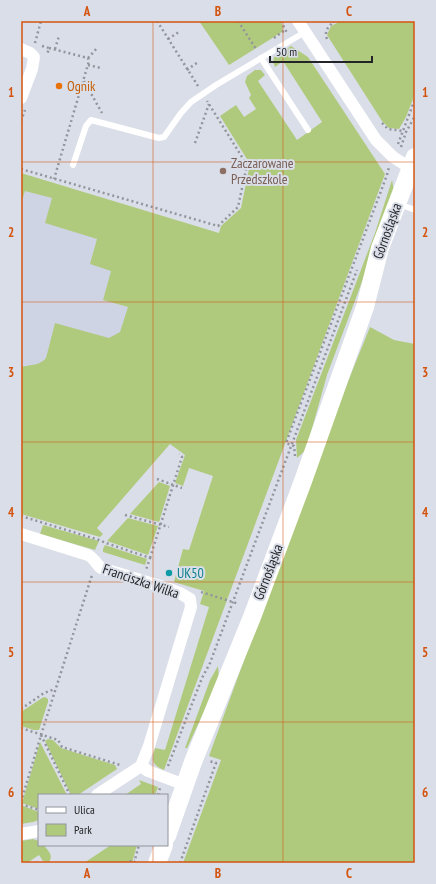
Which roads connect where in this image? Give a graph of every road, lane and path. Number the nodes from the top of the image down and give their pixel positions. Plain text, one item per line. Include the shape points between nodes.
1 (41, 21) edge
2 (157, 21) edge
3 (238, 21) edge
4 (298, 21) edge
5 (333, 21) edge
6 (285, 30) dead end
7 (179, 32) dead end
8 (305, 32) junction
9 (59, 36) dead end
10 (168, 39) junction
11 (268, 42) dead end
12 (34, 44) dead end
13 (330, 44) dead end
14 (262, 45) dead end
15 (98, 47) dead end
16 (49, 48) dead end
17 (21, 49) edge
18 (55, 49) junction
19 (256, 49) junction
20 (250, 53) dead end
21 (88, 58) junction
22 (261, 58) junction
23 (198, 62) dead end
24 (88, 65) junction
25 (101, 68) dead end
26 (187, 70) junction
27 (84, 81) junction
28 (204, 82) dead end
29 (198, 87) junction
30 (203, 94) junction
31 (21, 98) edge
32 (415, 99) edge
33 (209, 103) junction
34 (102, 112) dead end
35 (415, 116) edge
36 (379, 118) dead end
37 (308, 130) dead end
38 (403, 131) junction
39 (195, 143) dead end
40 (406, 163) edge
41 (73, 165) dead end
42 (21, 169) edge
43 (54, 179) junction
44 (415, 189) edge
45 (381, 204) dead end
46 (411, 209) edge
47 (358, 266) dead end
48 (364, 307) junction
49 (292, 445) junction
50 (179, 454) dead end
51 (295, 457) dead end
52 (157, 479) dead end
53 (173, 485) junction
54 (182, 488) dead end
55 (126, 515) dead end
56 (160, 525) junction
57 (169, 527) dead end
58 (21, 534) edge
59 (150, 558) dead end
60 (97, 565) junction
61 (199, 592) dead end
62 (242, 597) dead end
63 (233, 603) junction
64 (239, 604) junction
65 (236, 611) dead end
66 (55, 689) junction
67 (21, 710) edge
68 (21, 728) edge
69 (41, 735) junction
70 (124, 766) dead end
71 (141, 766) junction
72 (164, 777) junction
73 (185, 785) junction
74 (70, 794) edge
75 (99, 794) edge
76 (158, 794) edge
77 (21, 803) edge
78 (38, 810) edge
79 (38, 831) edge
80 (168, 833) edge
81 (21, 834) edge
82 (139, 846) edge
83 (164, 846) edge
84 (134, 861) edge
85 (126, 863) edge
86 (158, 863) edge

1 - 12 path
2 - 10 path
3 - 19 path
4 - 8 street
5 - 13 path via 326,34
6 - 11 path
7 - 10 path
8 - 22 lane
8 - 40 street via 376,140
9 - 18 path
10 - 26 path
14 - 19 path
15 - 21 path
16 - 18 path
17 - 31 street via 34,57
18 - 21 path
19 - 20 path
21 - 24 path
22 - 30 lane
22 - 37 lane
23 - 26 path
24 - 25 path
24 - 27 path
26 - 29 path
27 - 34 path
27 - 43 path
28 - 29 path
29 - 30 path
30 - 33 path
30 - 41 lane via 181,113 164,137 158,138 90,120
32 - 38 path
33 - 39 path
33 - 43 path via 248,164 238,207 218,226
35 - 40 path via 406,132
36 - 38 path via 388,129
38 - 40 path
40 - 45 path via 384,192
40 - 48 street, Górnośląska
40 - 49 path via 333,323 286,443
42 - 43 path
44 - 46 street, Górnośląska
46 - 48 street, Górnośląska
47 - 49 path
48 - 73 street, Górnośląska via 287,524
49 - 51 path
49 - 63 path
50 - 53 path via 182,457
52 - 53 path
53 - 54 path
53 - 56 path
55 - 56 path
56 - 57 path
56 - 59 path
58 - 60 street, Franciszka Wilka via 88,555
60 - 66 path
60 - 71 street, Franciszka Wilka via 170,589 190,599 191,607
61 - 63 path
62 - 64 path
63 - 64 path
63 - 72 path
64 - 65 path
66 - 67 path via 44,693
66 - 69 path
68 - 69 path
69 - 70 path via 58,740 62,747
69 - 74 path
69 - 77 path
71 - 72 street
71 - 75 street
72 - 73 street
72 - 76 path
73 - 80 street, Górnośląska
77 - 78 path
79 - 81 street
82 - 84 path
83 - 86 street
84 - 85 path

